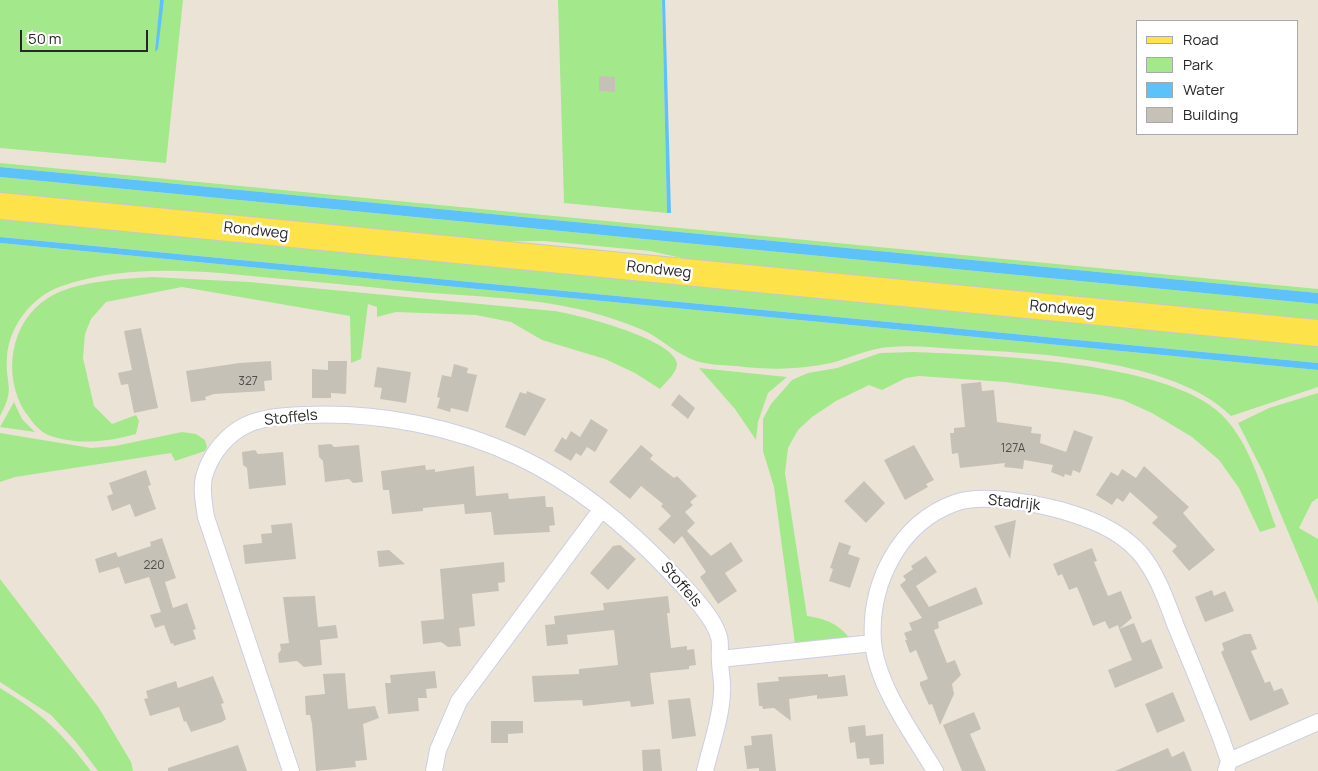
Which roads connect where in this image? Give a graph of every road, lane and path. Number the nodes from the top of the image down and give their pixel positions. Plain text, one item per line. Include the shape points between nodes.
1 (0, 206) edge
2 (1318, 333) edge
3 (601, 510) junction
4 (874, 643) junction
5 (720, 660) junction
6 (1318, 722) edge
7 (1227, 766) edge
8 (291, 771) edge
9 (434, 771) edge
10 (705, 771) edge
11 (935, 771) edge

1 - 2 main road, Rondweg
3 - 5 street, Stoffels via 642,541 699,602 719,637
3 - 8 street, Stoffels via 551,474 520,458 463,436 408,422 356,416 280,416 239,429 221,444 211,458 204,478 206,516
3 - 9 street via 459,701 438,750
4 - 5 street
4 - 7 street, Stadrijk via 882,578 896,548 914,526 934,514 956,502 988,499 1036,504 1086,518 1105,526 1138,551 1158,581
4 - 11 street, Stadrijk via 885,685
5 - 10 street, Stoffels via 722,693
6 - 7 street

